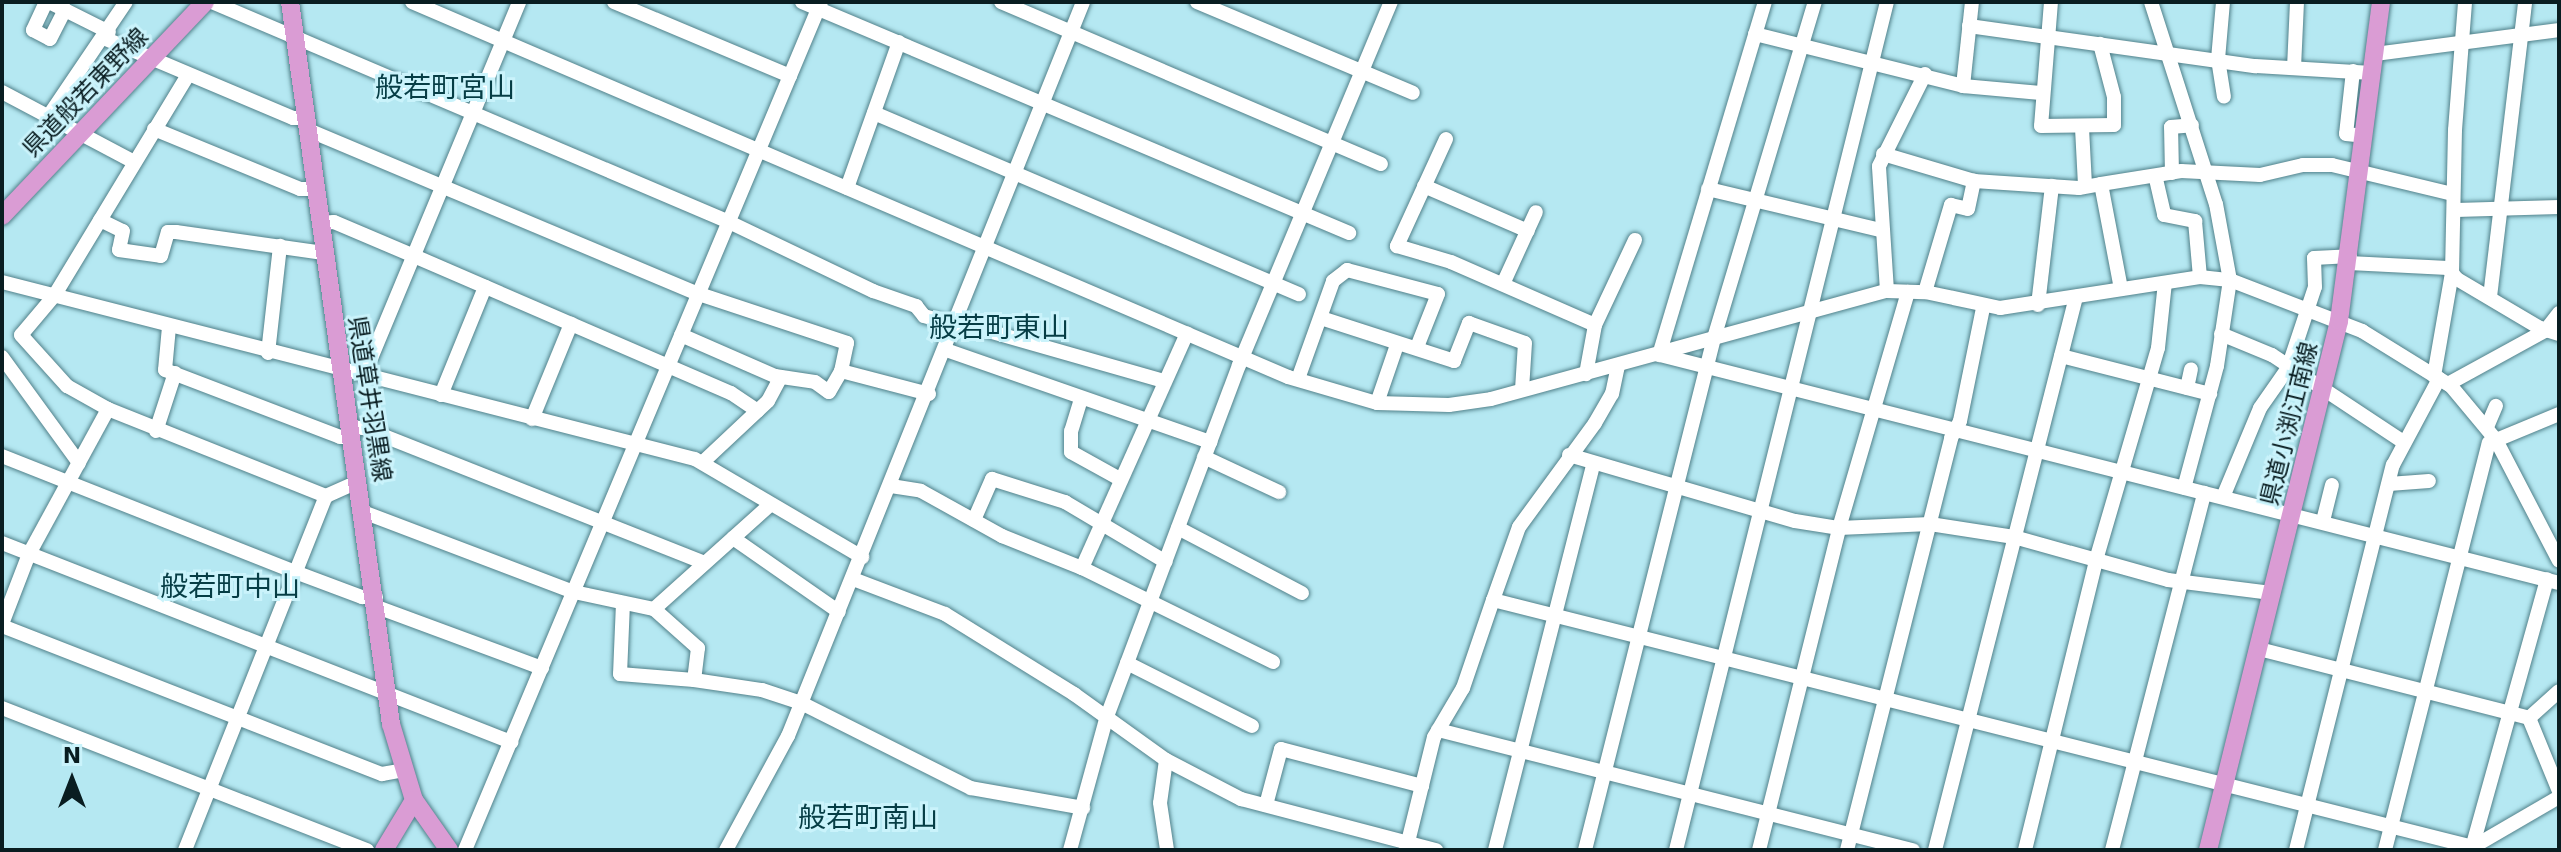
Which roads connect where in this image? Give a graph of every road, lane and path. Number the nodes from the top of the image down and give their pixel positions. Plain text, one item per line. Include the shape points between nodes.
1 (48, 2) edge
2 (126, 2) edge
3 (205, 2) edge
4 (212, 2) edge
5 (290, 2) edge
6 (412, 2) edge
7 (519, 2) edge
8 (614, 2) edge
9 (802, 2) edge
10 (1001, 2) edge
11 (1083, 2) edge
12 (1197, 2) edge
13 (1391, 2) edge
14 (1765, 2) edge
15 (1815, 2) edge
16 (1887, 2) edge
17 (1972, 2) edge
18 (2051, 2) edge
19 (2151, 2) edge
20 (2223, 2) edge
21 (2297, 2) edge
22 (2381, 2) edge
23 (2465, 2) edge
24 (2525, 2) edge
25 (820, 5) edge
26 (1219, 6) edge
27 (65, 10) junction
28 (1969, 26) junction
29 (2559, 30) edge
30 (1071, 32) junction
31 (1755, 34) junction
32 (107, 36) junction
33 (2521, 36) junction
34 (295, 37) junction
35 (2047, 37) junction
36 (503, 41) junction
37 (899, 42) junction
38 (2100, 44) junction
39 (2461, 44) junction
40 (1802, 46) junction
41 (2166, 53) junction
42 (152, 59) junction
43 (2218, 59) junction
44 (1871, 62) junction
45 (2374, 63) junction
46 (2294, 68) junction
47 (2353, 71) junction
48 (1361, 72) junction
49 (1925, 74) junction
50 (188, 75) junction
51 (790, 76) junction
52 (1963, 86) junction
53 (2, 92) edge
54 (1413, 93) dead end
55 (2041, 93) junction
56 (2224, 97) dead end
57 (1043, 102) junction
58 (473, 112) junction
59 (874, 113) junction
60 (48, 117) junction
61 (307, 124) junction
62 (2192, 125) junction
63 (2082, 128) junction
64 (154, 129) junction
65 (80, 134) junction
66 (2364, 136) junction
67 (1446, 139) dead end
68 (1332, 142) junction
69 (758, 150) junction
70 (1883, 154) junction
71 (134, 162) junction
72 (1381, 164) dead end
73 (2361, 169) junction
74 (1015, 173) junction
75 (2172, 173) junction
76 (2206, 174) junction
77 (2156, 179) junction
78 (1974, 181) junction
79 (444, 183) junction
80 (2101, 184) junction
81 (2085, 185) junction
82 (1424, 186) junction
83 (2052, 186) junction
84 (847, 188) junction
85 (316, 189) junction
86 (1708, 189) junction
87 (2453, 194) junction
88 (1754, 202) junction
89 (2559, 207) edge
90 (2456, 210) junction
91 (2501, 210) junction
92 (1302, 211) junction
93 (1536, 212) dead end
94 (2, 216) edge
95 (100, 220) junction
96 (1833, 221) junction
97 (729, 222) junction
98 (320, 223) junction
99 (1880, 230) junction
100 (1528, 231) junction
101 (1349, 233) dead end
102 (1635, 240) dead end
103 (280, 246) junction
104 (987, 247) junction
105 (324, 253) junction
106 (414, 256) junction
107 (2350, 260) junction
108 (2452, 273) junction
109 (2200, 277) junction
110 (2230, 280) junction
111 (2, 282) edge
112 (1273, 282) junction
113 (2165, 283) junction
114 (1503, 284) junction
115 (485, 287) junction
116 (2121, 289) junction
117 (1887, 291) junction
118 (1908, 292) junction
119 (1925, 292) junction
120 (699, 294) junction
121 (1299, 294) dead end
122 (54, 296) junction
123 (2076, 297) junction
124 (2490, 297) junction
125 (2038, 305) junction
126 (1983, 308) junction
127 (2309, 309) junction
128 (1811, 311) junction
129 (2559, 313) edge
130 (1321, 318) junction
131 (2339, 321) junction
132 (571, 324) junction
133 (957, 324) junction
134 (1595, 325) junction
135 (169, 327) junction
136 (2552, 332) edge
137 (1187, 333) junction
138 (2221, 334) junction
139 (21, 335) junction
140 (681, 335) junction
141 (1714, 338) junction
142 (1397, 345) junction
143 (1417, 347) junction
144 (946, 350) junction
145 (268, 353) junction
146 (1659, 355) junction
147 (2, 356) edge
148 (1242, 356) junction
149 (2061, 356) junction
150 (668, 366) junction
151 (1618, 366) junction
152 (1706, 368) junction
153 (2288, 368) junction
154 (2191, 369) dead end
155 (341, 371) junction
156 (841, 371) junction
157 (175, 373) junction
158 (1586, 374) junction
159 (364, 375) junction
160 (781, 377) junction
161 (2148, 377) junction
162 (1298, 379) junction
163 (2440, 380) junction
164 (1164, 381) junction
165 (2187, 388) junction
166 (1522, 389) junction
167 (1792, 389) junction
168 (2324, 393) junction
169 (929, 394) junction
170 (2210, 394) junction
171 (441, 395) junction
172 (1081, 399) junction
173 (1377, 403) junction
174 (2496, 406) dead end
175 (108, 409) junction
176 (1871, 409) junction
177 (758, 411) junction
178 (2559, 414) edge
179 (532, 419) junction
180 (1147, 419) junction
181 (2487, 427) junction
182 (1956, 429) junction
183 (156, 431) junction
184 (349, 432) junction
185 (2496, 440) junction
186 (2402, 441) junction
187 (1210, 442) junction
188 (636, 443) junction
189 (2037, 449) junction
190 (1569, 455) junction
191 (2, 456) edge
192 (1204, 457) junction
193 (703, 462) junction
194 (79, 463) junction
195 (1594, 463) junction
196 (2120, 472) junction
197 (1120, 479) junction
198 (2429, 481) dead end
199 (69, 482) junction
200 (357, 482) junction
201 (2389, 484) junction
202 (2332, 485) dead end
203 (891, 486) junction
204 (1677, 487) junction
205 (2184, 488) junction
206 (1279, 492) dead end
207 (2204, 493) junction
208 (326, 496) junction
209 (2223, 497) junction
210 (770, 505) junction
211 (363, 512) junction
212 (1759, 514) junction
213 (2293, 514) junction
214 (974, 520) junction
215 (2323, 521) junction
216 (603, 523) junction
217 (1930, 524) junction
218 (1103, 525) junction
219 (1178, 528) junction
220 (1839, 528) junction
221 (2377, 534) junction
222 (2014, 537) junction
223 (733, 538) junction
224 (2, 543) edge
225 (29, 554) junction
226 (862, 557) junction
227 (2460, 557) junction
228 (2096, 560) junction
229 (2559, 561) edge
230 (703, 562) junction
231 (1166, 562) junction
232 (1082, 568) junction
233 (295, 572) junction
234 (853, 579) junction
235 (2553, 581) edge
236 (2181, 583) junction
237 (574, 592) junction
238 (1302, 593) dead end
239 (2271, 593) junction
240 (1493, 600) junction
241 (376, 602) junction
242 (623, 603) junction
243 (1151, 603) junction
244 (654, 609) junction
245 (839, 612) junction
246 (1555, 616) junction
247 (2, 625) edge
248 (1638, 637) junction
249 (266, 646) junction
250 (2259, 649) junction
251 (1724, 658) junction
252 (1273, 662) dead end
253 (1127, 663) junction
254 (542, 668) junction
255 (2342, 671) junction
256 (1801, 678) junction
257 (694, 680) junction
258 (2559, 691) edge
259 (387, 692) junction
260 (2425, 692) junction
261 (1885, 699) junction
262 (801, 703) junction
263 (2, 708) edge
264 (2509, 714) junction
265 (238, 717) junction
266 (2529, 718) junction
267 (1106, 719) junction
268 (1969, 720) junction
269 (1252, 726) dead end
270 (1438, 730) junction
271 (2052, 741) junction
272 (511, 742) junction
273 (1520, 752) junction
274 (1166, 760) junction
275 (2136, 762) junction
276 (404, 770) junction
277 (1605, 774) junction
278 (1422, 786) junction
279 (2224, 786) junction
280 (210, 789) junction
281 (1690, 793) junction
282 (2559, 794) edge
283 (414, 800) junction
284 (1266, 805) junction
285 (2307, 806) junction
286 (1083, 808) junction
287 (1768, 814) junction
288 (2392, 827) junction
289 (1852, 833) junction
290 (1407, 846) edge
291 (2472, 848) edge
292 (185, 850) edge
293 (367, 850) edge
294 (384, 850) edge
295 (449, 850) edge
296 (465, 850) edge
297 (726, 850) edge
298 (1070, 850) edge
299 (1167, 850) edge
300 (1436, 850) edge
301 (1495, 850) edge
302 (1585, 850) edge
303 (1676, 850) edge
304 (1759, 850) edge
305 (1847, 850) edge
306 (1913, 850) edge
307 (1935, 850) edge
308 (2025, 850) edge
309 (2112, 850) edge
310 (2208, 850) edge
311 (2296, 850) edge
312 (2385, 850) edge

1 - 27 street
1 - 27 street via 33,30 50,39
2 - 32 street
3 - 42 main road, 県道般若東野線
4 - 34 street
5 - 34 main road, 県道草井羽黒線
6 - 36 street
7 - 36 street
8 - 51 street
9 - 25 street
10 - 30 street
11 - 30 street
12 - 26 street
13 - 48 street
14 - 31 street
15 - 40 street
16 - 44 street
17 - 28 street
18 - 35 street
19 - 41 street
20 - 43 street
21 - 46 street
22 - 45 main road, 県道小渕江南線
23 - 39 street
24 - 33 street
25 - 37 street
25 - 51 street
26 - 48 street
27 - 32 street
28 - 35 street
28 - 52 street
29 - 33 street
30 - 57 street
30 - 68 street
31 - 40 street
31 - 86 street
32 - 42 street
32 - 60 street
33 - 39 street
33 - 91 street
34 - 58 street
34 - 61 main road, 県道草井羽黒線
35 - 38 street
35 - 55 street
36 - 58 street
36 - 69 street
37 - 57 street
37 - 59 street
38 - 41 street
38 - 63 street via 2114,97 2114,125
39 - 45 street
39 - 87 street
40 - 44 street
40 - 88 street
41 - 43 street
41 - 62 street
42 - 50 street
42 - 65 main road, 県道般若東野線
43 - 46 street
43 - 56 street
44 - 49 street
44 - 96 street
45 - 47 street
45 - 66 main road, 県道小渕江南線
46 - 47 street
47 - 66 street via 2346,134
48 - 54 street
48 - 68 street
49 - 52 street
49 - 70 street
50 - 61 street
50 - 64 street
51 - 69 street
52 - 55 street
53 - 60 street
55 - 63 street via 2041,126
57 - 74 street
57 - 92 street
58 - 79 street
58 - 97 street
59 - 74 street
59 - 84 street
60 - 65 street
61 - 79 street
61 - 85 main road, 県道草井羽黒線
62 - 75 street via 2171,127
62 - 76 street
63 - 81 street
64 - 71 street
64 - 85 street via 300,189
65 - 71 street
65 - 94 main road, 県道般若東野線
66 - 73 main road, 県道小渕江南線
67 - 82 street
68 - 72 street
68 - 92 street
69 - 84 street
69 - 97 street
70 - 78 street
70 - 99 street via 1876,188
71 - 95 street
73 - 76 street via 2303,165 2260,175
73 - 87 street
73 - 107 main road, 県道小渕江南線
74 - 104 street
74 - 112 street
75 - 76 street
75 - 77 street
76 - 110 street
77 - 80 street
77 - 109 street via 2164,215 2195,221
78 - 83 street
78 - 119 street via 1968,209 1947,204
79 - 106 street
79 - 120 street
80 - 81 street
80 - 116 street
81 - 83 street
82 - 100 street
82 - 114 street via 1397,246
83 - 125 street
84 - 104 street
85 - 98 main road, 県道草井羽黒線
86 - 88 street
86 - 146 street
87 - 90 street
88 - 96 street
88 - 141 street
89 - 91 street
90 - 91 street
90 - 108 street
91 - 124 street
92 - 101 street
92 - 112 street
93 - 100 street
95 - 103 street via 123,231 119,250 161,256 168,232
95 - 122 street
96 - 99 street
96 - 128 street
97 - 120 street
97 - 133 street via 916,306 924,316
98 - 105 main road, 県道草井羽黒線
98 - 106 street via 334,222
99 - 117 street
100 - 114 street
102 - 134 street
103 - 105 street
103 - 145 street
104 - 133 street
104 - 137 street
105 - 155 main road, 県道草井羽黒線
106 - 115 street
106 - 159 street
107 - 108 street via 2448,268
107 - 127 street via 2314,258
107 - 131 main road, 県道小渕江南線
108 - 124 street
108 - 163 street
109 - 110 street
109 - 113 street
110 - 127 street
110 - 138 street
111 - 122 street
112 - 121 street
112 - 148 street
113 - 116 street
113 - 161 street via 2158,348
114 - 134 street
115 - 132 street
115 - 171 street
116 - 123 street
117 - 118 street
117 - 128 street
118 - 119 street
118 - 176 street
119 - 126 street
120 - 140 street
120 - 156 street via 847,343
122 - 135 street
122 - 139 street
123 - 125 street
123 - 149 street
124 - 136 street
125 - 126 street
126 - 182 street
127 - 131 street
127 - 153 street
128 - 141 street
128 - 167 street
129 - 136 street
130 - 142 street
130 - 143 street via 1333,281 1347,270 1438,294
130 - 162 street
131 - 163 street
131 - 168 main road, 県道小渕江南線
132 - 150 street
132 - 179 street
133 - 144 street
133 - 164 street
134 - 158 street
135 - 145 street
135 - 157 street via 165,370
136 - 163 street
137 - 148 street
137 - 164 street
138 - 153 street via 2272,355
138 - 170 street
139 - 147 street
139 - 175 street via 67,386
140 - 150 street
140 - 160 street
141 - 146 street
141 - 152 street
142 - 143 street
142 - 173 street
143 - 166 street via 1454,361 1469,323 1525,343
144 - 169 street
144 - 172 street
145 - 155 street
146 - 151 street
146 - 152 street
147 - 194 street
148 - 162 street
148 - 187 street
149 - 161 street
149 - 189 street
150 - 177 street
150 - 188 street
151 - 158 street
151 - 190 street via 1608,401
152 - 167 street
152 - 204 street
153 - 168 street
153 - 209 street via 2260,408
154 - 165 street
155 - 159 street
155 - 184 main road, 県道草井羽黒線
156 - 160 street via 832,393 805,378
156 - 169 street
157 - 183 street
157 - 184 street via 340,437
158 - 166 street
159 - 171 street
160 - 177 street
161 - 165 street
161 - 196 street
162 - 173 street
163 - 181 street
163 - 186 street
164 - 180 street
165 - 170 street
166 - 173 street via 1449,405
167 - 176 street
167 - 212 street
168 - 186 street
168 - 213 main road, 県道小渕江南線
169 - 203 street
170 - 205 street
171 - 179 street
172 - 180 street via 1094,397
172 - 197 street via 1071,452
174 - 181 street
175 - 183 street
175 - 194 street
176 - 182 street
176 - 220 street
177 - 193 street
178 - 185 street
179 - 188 street
180 - 187 street
180 - 197 street
181 - 185 street
182 - 189 street
182 - 217 street
183 - 208 street
184 - 200 main road, 県道草井羽黒線
184 - 216 street via 364,428
185 - 227 street via 2489,443
185 - 229 street
186 - 201 street
187 - 192 street
188 - 193 street
188 - 216 street
189 - 196 street
189 - 222 street
190 - 195 street
190 - 240 street via 1519,527
191 - 199 street
192 - 206 street
192 - 219 street
193 - 210 street
194 - 199 street
195 - 204 street
195 - 246 street
196 - 205 street
196 - 228 street
197 - 218 street
198 - 201 street
199 - 225 street
199 - 233 street
200 - 208 street
200 - 211 main road, 県道草井羽黒線
201 - 221 street
202 - 215 street
203 - 214 street via 921,491
203 - 226 street
204 - 212 street
204 - 248 street
205 - 207 street
207 - 209 street
207 - 236 street
208 - 233 street
209 - 213 street
210 - 223 street
210 - 226 street
211 - 237 street
211 - 241 main road, 県道草井羽黒線
212 - 220 street
212 - 251 street
213 - 215 street
213 - 239 main road, 県道小渕江南線
214 - 218 street via 992,479 1065,502
214 - 232 street
215 - 221 street
216 - 230 street
216 - 237 street
217 - 220 street
217 - 222 street
217 - 261 street
218 - 231 street
218 - 232 street
219 - 231 street
219 - 238 street
220 - 256 street
221 - 227 street
221 - 255 street
222 - 228 street
222 - 268 street
223 - 230 street
223 - 245 street
224 - 225 street
225 - 247 street
225 - 249 street
226 - 234 street
227 - 235 street
227 - 260 street
228 - 236 street
228 - 271 street
230 - 244 street
231 - 243 street
232 - 243 street
233 - 241 street
233 - 249 street
234 - 245 street
234 - 267 street via 945,614
235 - 264 street
236 - 239 street
236 - 275 street
237 - 242 street
237 - 254 street
239 - 250 main road, 県道小渕江南線
240 - 246 street
240 - 270 street via 1463,688
241 - 254 street
241 - 259 main road, 県道草井羽黒線
242 - 244 street
242 - 257 street via 620,674
243 - 252 street
243 - 253 street
244 - 257 street via 698,648
245 - 262 street
246 - 248 street
246 - 273 street
247 - 265 street
248 - 251 street
248 - 277 street
249 - 259 street
249 - 265 street
250 - 255 street
250 - 279 main road, 県道小渕江南線
251 - 256 street
251 - 281 street
253 - 267 street
253 - 269 street
254 - 272 street
255 - 260 street
255 - 285 street
256 - 261 street
256 - 287 street
257 - 262 street
258 - 266 street
259 - 272 street
259 - 276 main road, 県道草井羽黒線
260 - 264 street
260 - 288 street
261 - 268 street
261 - 289 street
262 - 286 street via 971,788
262 - 297 street
263 - 280 street
264 - 266 street
264 - 291 street
265 - 276 street via 382,774
265 - 280 street
266 - 282 street
267 - 274 street
267 - 286 street
268 - 271 street
268 - 307 street
270 - 273 street
270 - 278 street
271 - 275 street
271 - 308 street
272 - 296 street
273 - 277 street
273 - 301 street
274 - 284 street via 1241,799
274 - 299 street via 1160,803
275 - 279 street
275 - 309 street
276 - 283 main road, 県道草井羽黒線
277 - 281 street
277 - 302 street
278 - 284 street via 1281,749
278 - 290 street
279 - 285 street
279 - 310 main road, 県道小渕江南線
280 - 292 street
280 - 293 street
281 - 287 street
281 - 303 street
282 - 291 street
283 - 294 main road
283 - 295 main road
284 - 290 street
285 - 288 street
285 - 311 street
286 - 298 street
287 - 289 street
287 - 304 street
288 - 291 street
288 - 312 street
289 - 305 street
289 - 306 street
290 - 300 street

